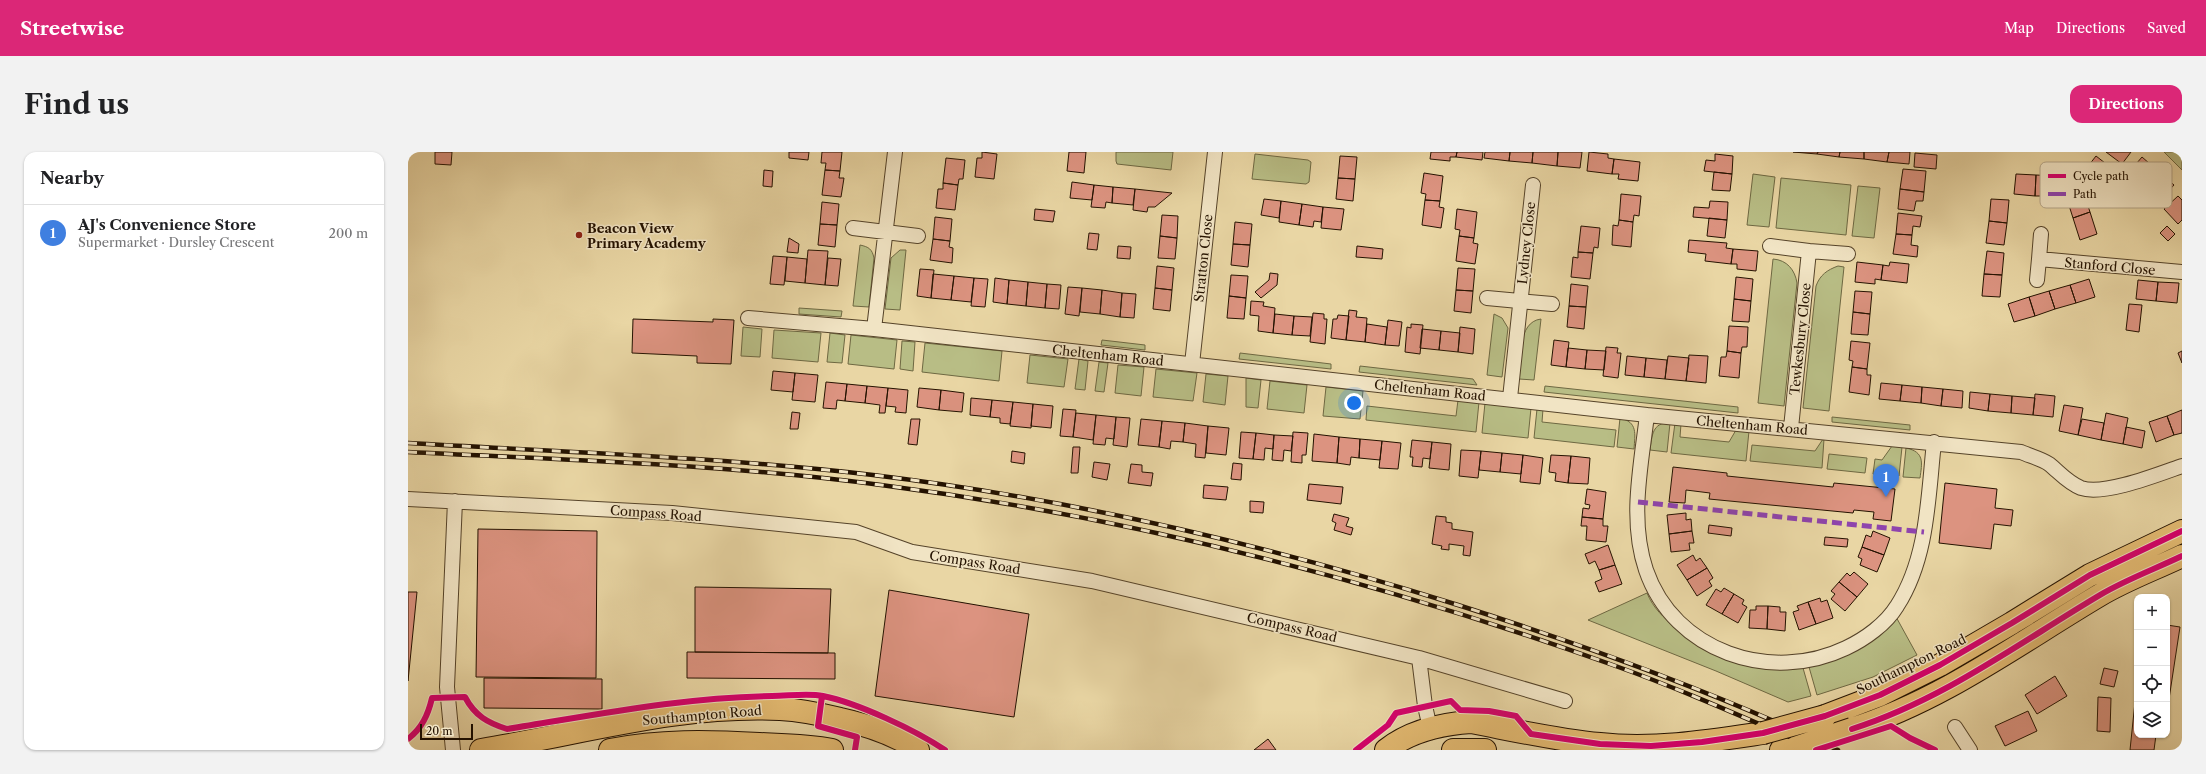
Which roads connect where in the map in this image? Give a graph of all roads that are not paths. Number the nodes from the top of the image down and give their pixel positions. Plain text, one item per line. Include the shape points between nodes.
1 (895, 152) edge
2 (1215, 152) edge
3 (1533, 185) dead end
4 (853, 228) dead end
5 (885, 232) junction
6 (2041, 234) dead end
7 (918, 236) dead end
8 (1770, 246) dead end
9 (1808, 251) junction
10 (1848, 254) dead end
11 (2039, 259) junction
12 (2182, 272) edge
13 (2037, 280) dead end
14 (1486, 298) dead end
15 (1520, 301) junction
16 (1552, 304) dead end
17 (748, 318) dead end
18 (874, 329) junction
19 (1192, 364) junction
20 (1510, 398) junction
21 (1647, 415) junction
22 (1791, 428) junction
23 (1934, 442) junction
24 (2182, 466) edge
25 (408, 499) edge
26 (455, 501) junction
27 (2182, 531) edge
28 (2182, 556) edge
29 (1419, 658) junction
30 (1565, 701) dead end
31 (1955, 727) dead end
32 (1430, 728) junction
33 (1788, 749) edge
34 (454, 750) edge
35 (481, 750) edge
36 (610, 750) edge
37 (832, 750) edge
38 (918, 750) edge
39 (1386, 750) edge
40 (1453, 750) edge
41 (1485, 750) edge
42 (1970, 750) edge

1 - 5 street
2 - 19 street, Stratton Close
3 - 15 street, Lydney Close
4 - 5 street
5 - 7 street
5 - 18 street
6 - 11 street
8 - 9 street
9 - 10 street
9 - 22 street, Tewkesbury Close
11 - 12 street, Stanford Close
11 - 13 street
14 - 15 street, Lydney Close
15 - 16 street, Lydney Close
15 - 20 street, Lydney Close
17 - 18 street, Cheltenham Road
18 - 19 street, Cheltenham Road
19 - 20 street, Cheltenham Road
20 - 21 street, Cheltenham Road
21 - 22 street, Cheltenham Road
21 - 23 street via 1637,529 1646,570 1655,590 1665,607 1692,634 1729,654 1770,664 1805,662 1840,651 1872,632 1897,607 1918,558 1926,518
22 - 23 street, Cheltenham Road
23 - 24 street, Cheltenham Road via 2021,452 2048,463 2066,480 2082,488 2100,489 2143,480
25 - 26 street, Compass Road
26 - 29 street, Compass Road via 672,513 856,532 912,552 1092,581
26 - 34 street via 447,687
27 - 32 main road, Southampton Road, bridge via 2090,575 1940,665 1880,695 1825,716 1763,733 1651,746 1600,744 1471,722 1450,723
28 - 33 main road, bridge via 2101,594 1954,686 1888,718
29 - 30 street, Compass Road
29 - 32 street
31 - 42 street
32 - 39 main road, Southampton Road via 1413,733
35 - 38 main road, Southampton Road via 659,717 702,712 780,709 810,712 860,723 893,736
36 - 37 main road, Southampton Road via 703,740
40 - 41 main road

